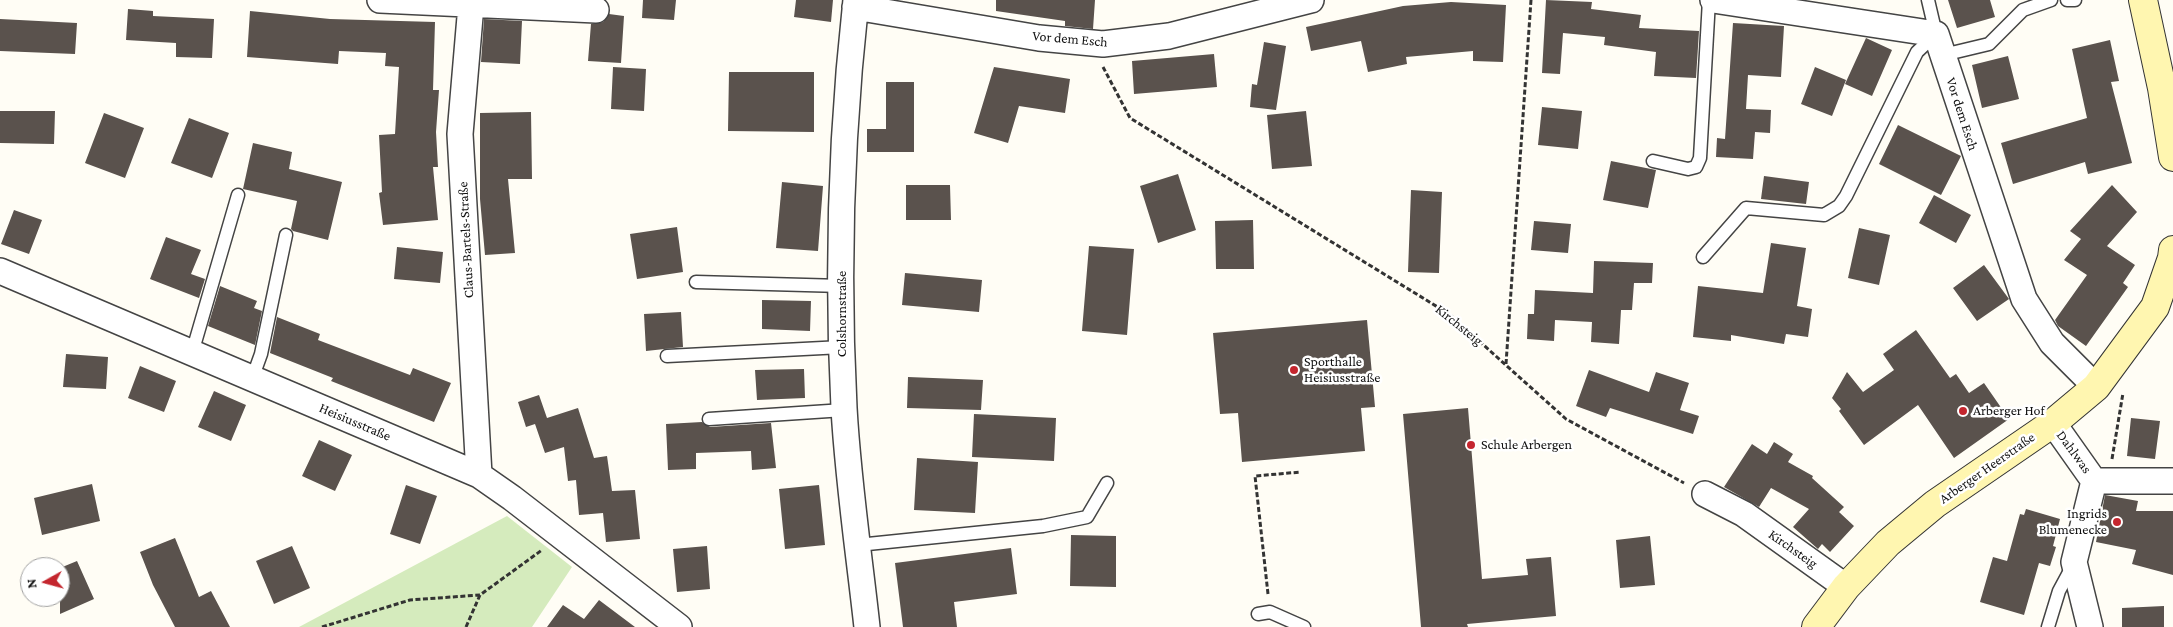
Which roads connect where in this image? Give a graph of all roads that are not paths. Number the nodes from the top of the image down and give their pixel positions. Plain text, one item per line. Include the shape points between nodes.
1 (380, 0) edge
2 (1311, 0) edge
3 (1711, 0) edge
4 (1928, 0) edge
5 (2051, 0) edge
6 (2067, 0) edge
7 (2075, 0) edge
8 (2143, 0) edge
9 (1752, 3) edge
10 (856, 4) edge
11 (471, 5) junction
12 (596, 10) dead end
13 (1939, 45) junction
14 (2168, 87) edge
15 (2173, 158) edge
16 (1654, 160) dead end
17 (238, 195) dead end
18 (286, 236) dead end
19 (2173, 250) edge
20 (1703, 257) dead end
21 (0, 271) edge
22 (696, 282) dead end
23 (842, 286) junction
24 (842, 348) junction
25 (192, 353) junction
26 (667, 356) dead end
27 (252, 379) junction
28 (2096, 387) junction
29 (844, 410) junction
30 (709, 419) dead end
31 (2053, 423) junction
32 (479, 476) junction
33 (2094, 481) junction
34 (2173, 481) edge
35 (1107, 482) dead end
36 (1705, 494) road end
37 (858, 545) junction
38 (2074, 562) junction
39 (1846, 587) junction
40 (1264, 613) road end
41 (679, 627) edge
42 (867, 627) edge
43 (1304, 627) edge
44 (1816, 627) edge
45 (2048, 627) edge
46 (2090, 627) edge

1 - 11 street
2 - 10 street, Vor dem Esch via 1169,36 1102,44 1039,38
3 - 9 street
3 - 16 lane via 1700,158 1696,167 1688,169
4 - 13 lane
5 - 13 lane via 2023,10 1989,44
6 - 7 lane
8 - 14 main road
9 - 13 street
10 - 23 street, Colshornstraße via 843,144
11 - 12 street
11 - 32 street, Claus-Bartels-Straße via 460,134
13 - 20 lane via 1917,52 1839,206 1824,215 1746,208
13 - 28 street, Vor dem Esch via 2024,299 2052,343
14 - 15 main road
17 - 25 lane
18 - 27 lane via 261,354
19 - 28 main road, Arberger Heerstraße via 2155,307
21 - 25 street, Heisiusstraße
22 - 23 lane
23 - 24 street, Colshornstraße
24 - 26 lane
24 - 29 street, Colshornstraße
25 - 27 street, Heisiusstraße
27 - 32 street, Heisiusstraße
28 - 31 main road, Arberger Heerstraße
29 - 30 lane
29 - 37 street, Colshornstraße
31 - 33 street, Dahlwas
31 - 39 main road, Arberger Heerstraße via 1935,504 1888,543
32 - 41 street, Heisiusstraße
33 - 34 street
33 - 38 street, Dahlwas
35 - 37 lane via 1087,516 1043,526
36 - 39 street, Kirchsteig via 1744,514
37 - 42 street, Colshornstraße
38 - 45 lane via 2059,590
38 - 46 street, Dahlwas
39 - 44 main road, Arberger Heerstraße
40 - 43 lane

